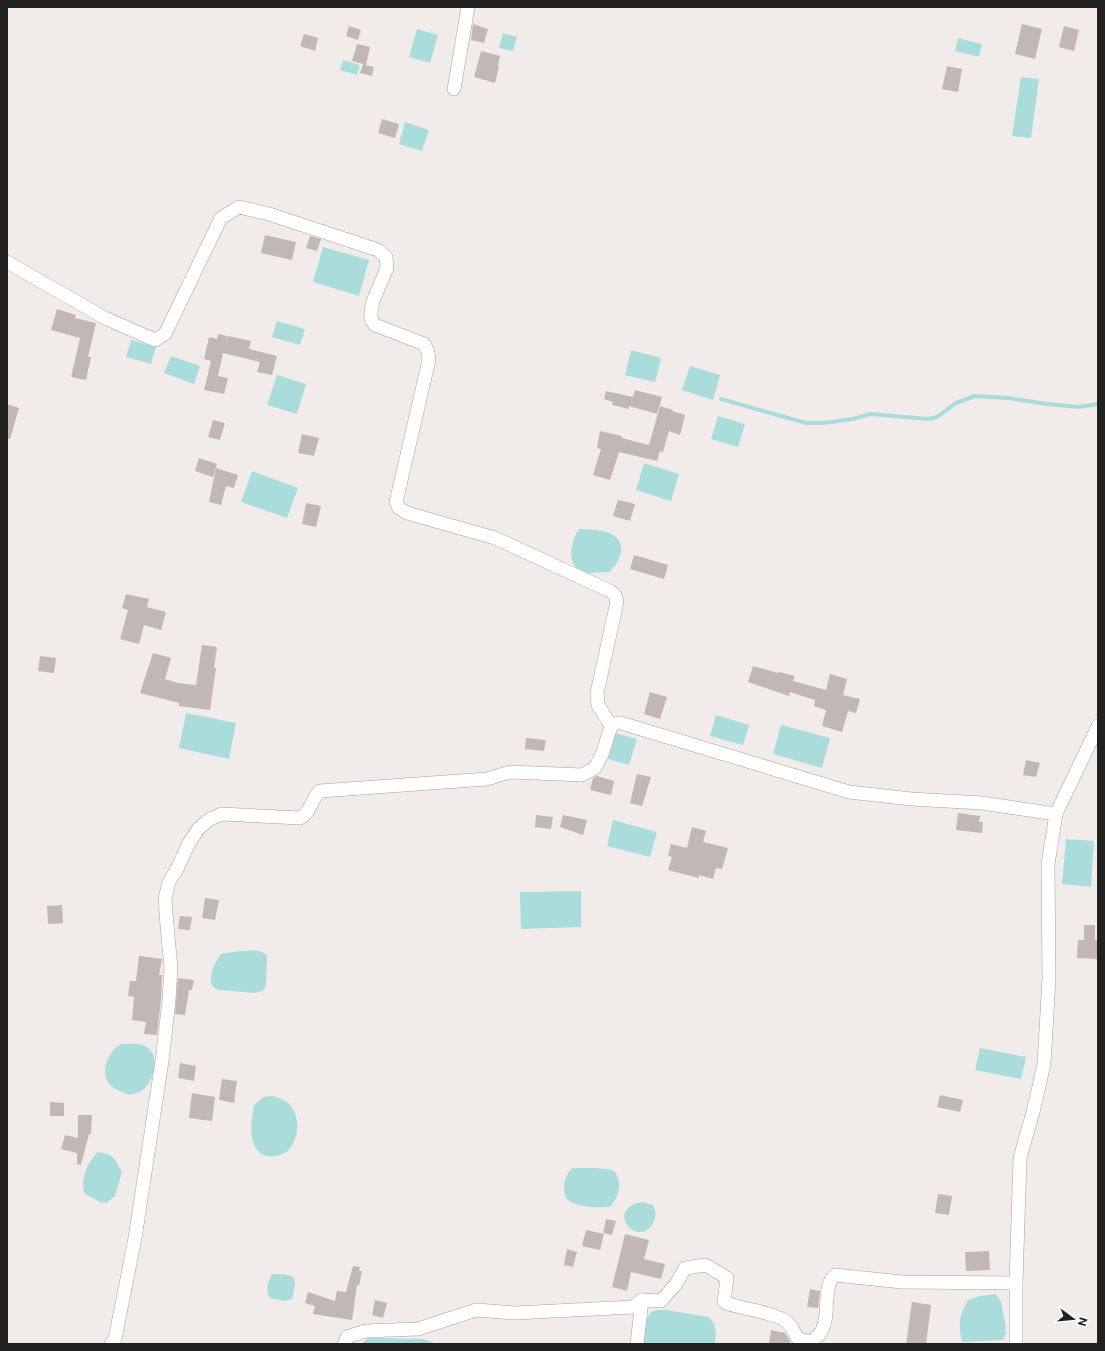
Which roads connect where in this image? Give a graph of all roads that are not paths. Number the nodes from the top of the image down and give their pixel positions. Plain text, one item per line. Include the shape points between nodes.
1 (468, 7) edge
2 (454, 89) dead end
3 (7, 262) edge
4 (611, 726) junction
5 (1098, 726) edge
6 (1056, 814) junction
7 (1016, 1283) junction
8 (642, 1300) junction
9 (802, 1343) edge
10 (111, 1344) edge
11 (344, 1344) edge
12 (638, 1344) edge
13 (1016, 1344) edge

1 - 2 street
3 - 4 street via 105,318 155,340 165,334 221,218 239,207 269,214 378,250 386,257 387,268 373,301 371,319 374,325 424,344 429,360 396,502 399,508 407,513 495,538 615,595 617,602 597,693 598,705
4 - 6 street via 614,723 621,723 849,792 982,803
4 - 10 street via 595,768 582,775 510,772 487,779 320,791 305,816 300,818 222,814 199,828 169,882 166,899 171,967 162,1061 135,1238 115,1339
5 - 6 street
6 - 7 street via 1048,864 1049,978 1044,1064 1020,1158
7 - 9 street via 902,1282 835,1275 831,1278 826,1315 819,1335 812,1341
7 - 13 street
8 - 9 street via 661,1301 676,1284 685,1268 706,1265 727,1278 724,1302 786,1320
8 - 11 street via 633,1307 515,1313 476,1310 418,1329 365,1331 347,1337
8 - 12 street

